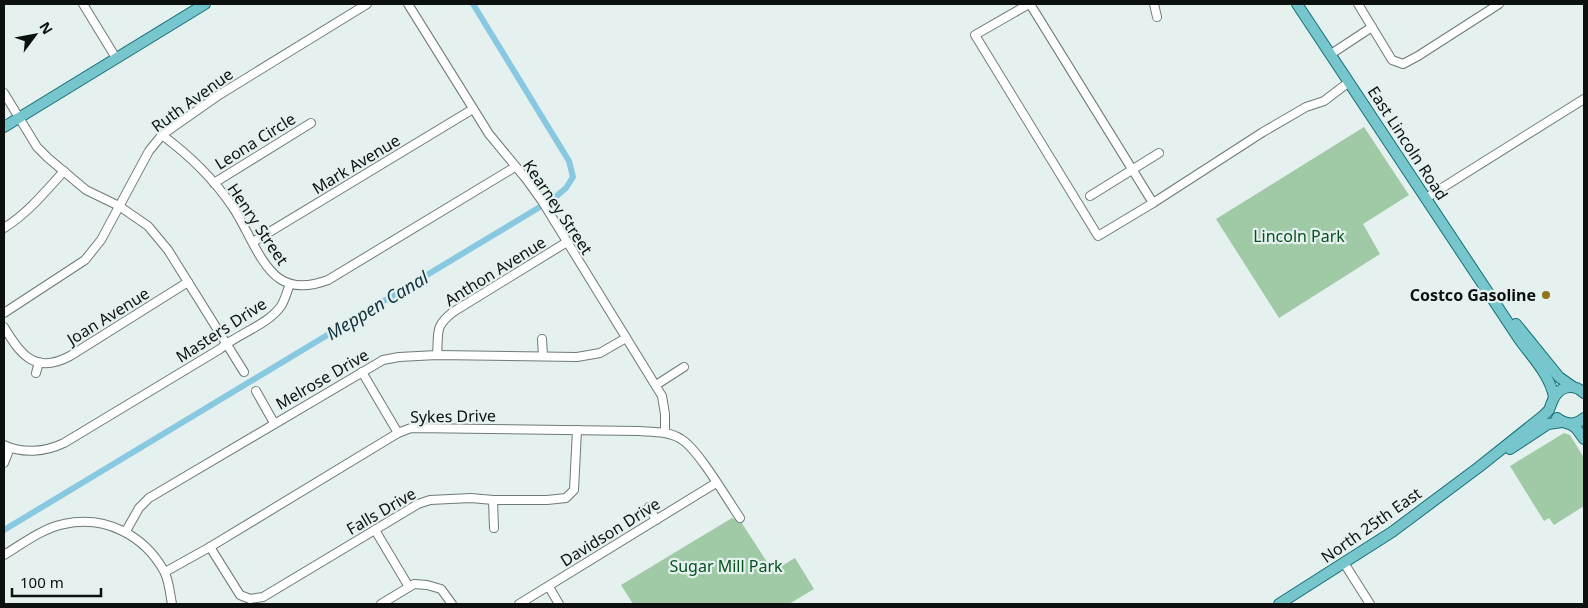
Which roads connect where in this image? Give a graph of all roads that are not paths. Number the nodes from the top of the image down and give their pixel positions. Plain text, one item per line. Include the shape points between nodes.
1 (84, 4) edge
2 (205, 4) edge
3 (367, 4) edge
4 (408, 4) edge
5 (1029, 4) edge
6 (1154, 4) edge
7 (1297, 4) edge
8 (1358, 4) edge
9 (1500, 4) edge
10 (1157, 17) dead end
11 (1372, 27) junction
12 (1331, 54) junction
13 (116, 58) junction
14 (1349, 82) junction
15 (4, 93) edge
16 (1584, 99) edge
17 (473, 109) junction
18 (19, 118) junction
19 (311, 123) dead end
20 (4, 127) edge
21 (162, 136) junction
22 (1159, 153) dead end
23 (515, 166) junction
24 (1132, 170) junction
25 (64, 171) junction
26 (214, 183) junction
27 (1090, 196) dead end
28 (1426, 198) junction
29 (1153, 203) junction
30 (119, 206) junction
31 (4, 228) edge
32 (253, 242) junction
33 (567, 242) junction
34 (188, 282) junction
35 (290, 284) junction
36 (1493, 300) junction
37 (4, 313) edge
38 (4, 327) edge
39 (626, 338) junction
40 (542, 339) dead end
41 (226, 343) junction
42 (437, 355) junction
43 (543, 356) junction
44 (39, 362) junction
45 (684, 367) dead end
46 (244, 372) dead end
47 (362, 372) junction
48 (36, 373) dead end
49 (656, 385) junction
50 (1581, 390) edge
51 (256, 391) dead end
52 (1553, 400) junction
53 (1584, 418) edge
54 (274, 423) junction
55 (1566, 423) junction
56 (577, 430) junction
57 (398, 432) junction
58 (665, 433) junction
59 (1584, 439) edge
60 (7, 446) edge
61 (4, 463) edge
62 (1479, 467) junction
63 (716, 483) junction
64 (493, 500) junction
65 (649, 507) dead end
66 (740, 518) dead end
67 (656, 520) junction
68 (494, 528) dead end
69 (375, 530) junction
70 (126, 531) junction
71 (210, 546) junction
72 (4, 555) edge
73 (1344, 563) junction
74 (165, 572) junction
75 (409, 587) junction
76 (549, 587) junction
77 (172, 604) edge
78 (382, 604) edge
79 (452, 604) edge
80 (519, 604) edge
81 (559, 604) edge
82 (1279, 604) edge
83 (1370, 604) edge

1 - 13 street
2 - 13 main road
3 - 21 street, Ruth Avenue via 219,95
4 - 17 street, Kearney Street
5 - 24 street
5 - 29 street via 975,34 1093,228 1098,236
6 - 10 street
7 - 12 main road, East Lincoln Road
8 - 11 street
9 - 11 street via 1403,64 1392,60
11 - 12 street
12 - 14 main road, East Lincoln Road
13 - 18 main road
14 - 28 main road, East Lincoln Road
14 - 29 street via 1324,101 1306,107 1263,132
15 - 18 street
16 - 28 street
17 - 23 street, Kearney Street
17 - 32 street, Mark Avenue
18 - 20 main road
18 - 25 street via 37,147
19 - 26 street, Leona Circle
21 - 26 street, Henry Street via 182,150
21 - 30 street, Ruth Avenue via 149,151
22 - 24 street
23 - 33 street, Kearney Street via 542,201
23 - 35 street via 328,280 305,286
24 - 27 street
24 - 29 street
25 - 30 street via 86,190
25 - 31 street via 35,204
26 - 32 street, Henry Street via 233,206
28 - 36 main road, East Lincoln Road
30 - 34 street via 158,237
30 - 37 street, Ruth Avenue via 101,240 85,260
32 - 35 street, Henry Street via 279,279
33 - 39 street, Kearney Street
33 - 42 street, Anthon Avenue via 442,321
34 - 41 street
34 - 44 street, Joan Avenue via 62,361
35 - 41 street, Masters Drive via 278,310
36 - 50 main road, East Lincoln Road via 1559,377
36 - 52 main road, East Lincoln Road via 1546,376
38 - 44 street via 24,356
39 - 43 street, Melrose Drive via 600,354
39 - 49 street, Kearney Street
40 - 43 street
41 - 46 street
41 - 60 street, Masters Drive via 64,443 34,451
42 - 43 street, Melrose Drive
42 - 47 street, Melrose Drive via 383,360
44 - 48 street
45 - 49 street
47 - 54 street, Melrose Drive
47 - 57 street
49 - 58 street, Kearney Street via 662,396
50 - 52 main road via 1562,388
51 - 54 street
52 - 55 main road, East Lincoln Road via 1554,413
52 - 62 main road, North 25th East via 1543,416
53 - 55 main road, North 25th East via 1576,423
54 - 70 street, Melrose Drive via 149,498
55 - 59 main road via 1576,428
55 - 62 main road, North 25th East via 1548,424
56 - 57 street, Sykes Drive via 430,427
56 - 58 street, Sykes Drive
56 - 64 street, Falls Drive via 574,490 570,495 547,500
57 - 71 street, Sykes Drive
58 - 63 street, Sykes Drive via 686,442
60 - 61 street
62 - 73 main road, North 25th East via 1392,532
63 - 66 street, Sykes Drive
63 - 67 street, Davidson Drive
64 - 68 street
64 - 69 street, Falls Drive via 430,500
65 - 67 street
67 - 76 street, Davidson Drive
69 - 71 street, Falls Drive via 263,597 250,599 240,595
69 - 75 street
70 - 72 street via 107,524 63,524
70 - 74 street via 143,544
71 - 74 street, Sykes Drive
73 - 82 main road, North 25th East
73 - 83 street
74 - 77 street
75 - 78 street
75 - 79 street via 414,584 438,588
76 - 80 street, Davidson Drive
76 - 81 street

